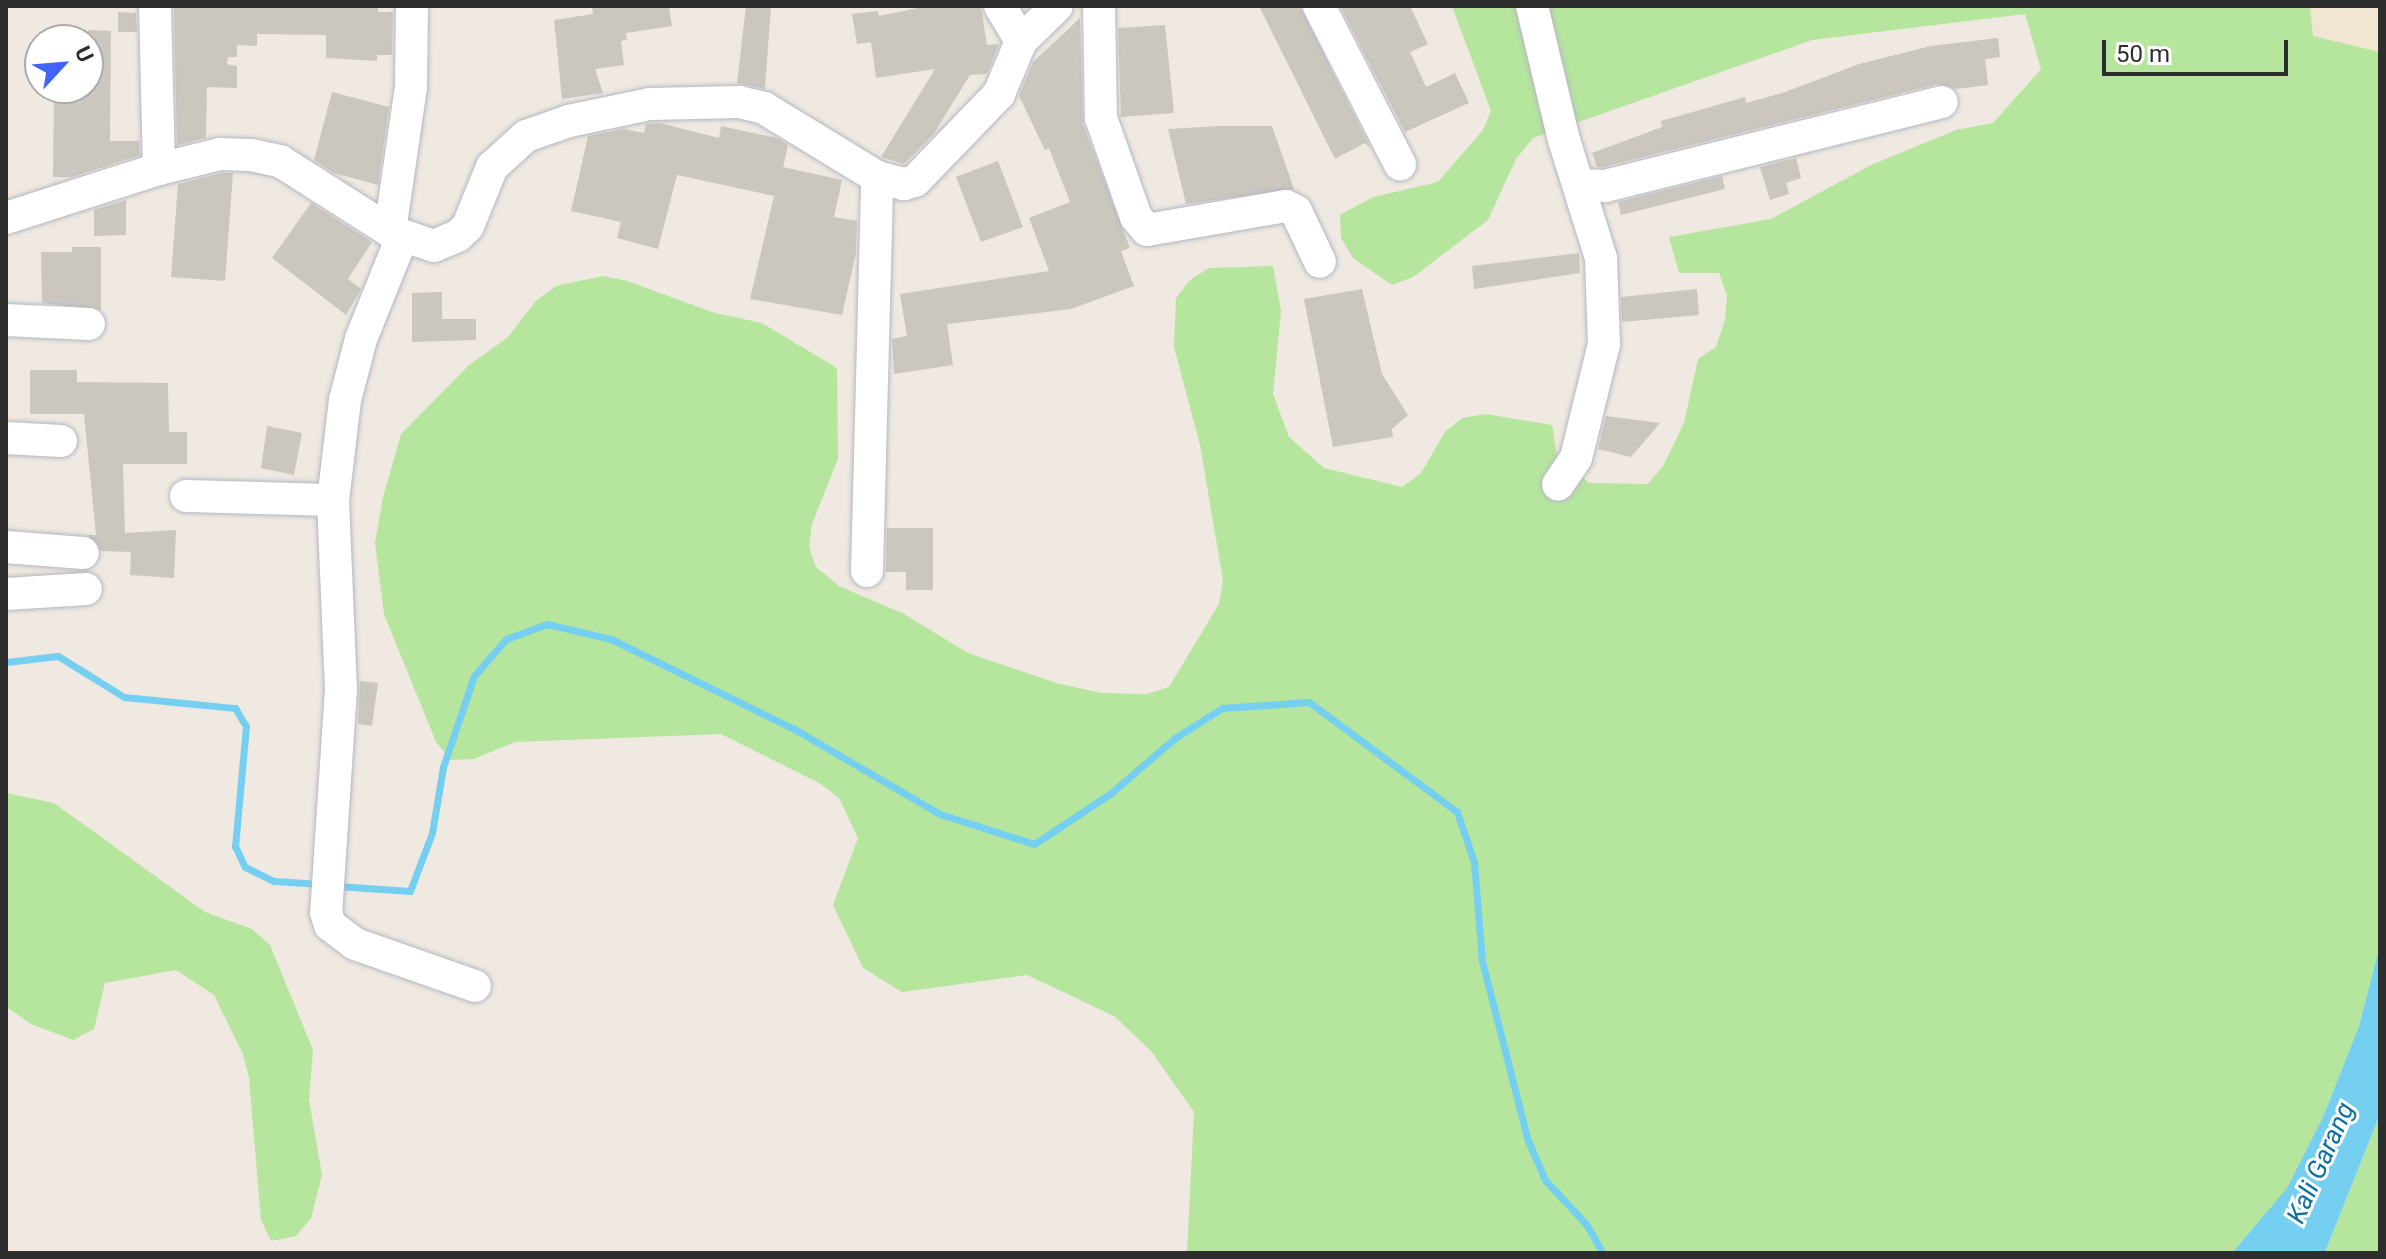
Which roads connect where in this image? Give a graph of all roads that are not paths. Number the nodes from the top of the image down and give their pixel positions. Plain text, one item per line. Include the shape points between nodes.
1 (155, 6) edge
2 (412, 6) edge
3 (1000, 6) edge
4 (1057, 6) edge
5 (1099, 6) edge
6 (1319, 6) edge
7 (1532, 6) edge
8 (1021, 41) junction
9 (1942, 102) dead end
10 (1400, 164) dead end
11 (159, 169) junction
12 (877, 177) junction
13 (1580, 185) junction
14 (6, 218) edge
15 (396, 234) junction
16 (1320, 262) dead end
17 (6, 320) edge
18 (89, 324) dead end
19 (6, 438) edge
20 (61, 441) dead end
21 (1558, 485) dead end
22 (186, 496) dead end
23 (333, 500) junction
24 (6, 547) edge
25 (83, 553) dead end
26 (867, 571) dead end
27 (86, 589) dead end
28 (6, 594) edge
29 (475, 986) dead end

1 - 11 street
2 - 15 street via 411,87
3 - 8 street
4 - 8 street
5 - 16 street via 1101,118 1136,217 1147,230 1286,206 1296,211
6 - 10 street
7 - 13 street
8 - 12 street via 999,94 915,181 896,185
9 - 13 street via 1605,186
11 - 14 street
11 - 15 street via 220,154 280,161
12 - 15 street via 764,108 739,102 650,104 526,136 492,167 468,226 458,236 434,246
12 - 26 street
13 - 21 street via 1601,258 1604,344 1576,458
15 - 23 street via 345,400
17 - 18 street
19 - 20 street
22 - 23 street
23 - 29 street via 341,689 326,912 330,925 355,944
24 - 25 street
27 - 28 street

